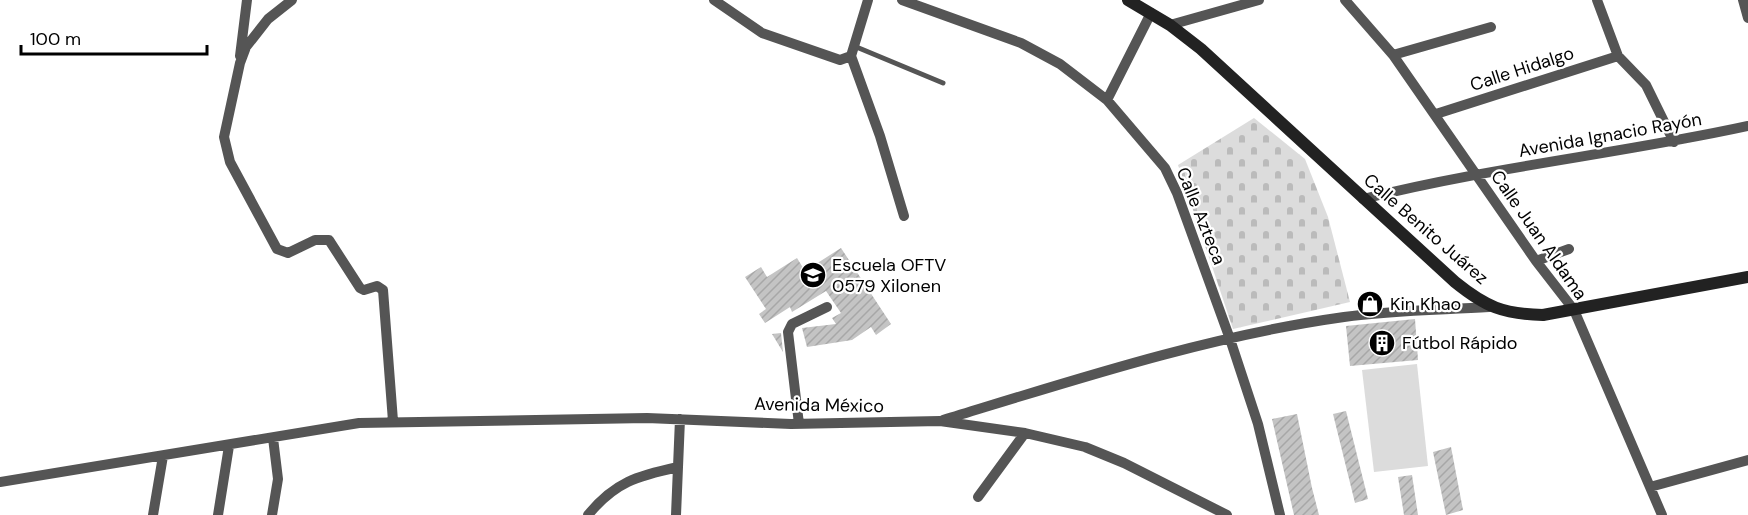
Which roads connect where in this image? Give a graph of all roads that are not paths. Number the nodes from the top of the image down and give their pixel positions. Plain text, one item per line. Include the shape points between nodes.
1 (247, 0) edge
2 (292, 0) edge
3 (714, 0) edge
4 (868, 0) edge
5 (902, 0) edge
6 (1128, 0) edge
7 (1259, 0) edge
8 (1345, 0) edge
9 (1597, 0) edge
10 (1743, 0) edge
11 (1152, 12) junction
12 (1748, 18) edge
13 (1170, 25) junction
14 (1491, 27) dead end
15 (853, 51) junction
16 (1393, 55) junction
17 (1618, 56) junction
18 (240, 63) junction
19 (943, 83) dead end
20 (1107, 100) junction
21 (1436, 114) junction
22 (1748, 126) edge
23 (1674, 142) junction
24 (1477, 175) junction
25 (1363, 199) junction
26 (904, 216) dead end
27 (1569, 249) dead end
28 (1536, 261) junction
29 (1748, 277) edge
30 (827, 307) dead end
31 (1489, 307) junction
32 (1574, 310) junction
33 (1230, 339) junction
34 (680, 419) junction
35 (393, 421) junction
36 (940, 421) junction
37 (799, 424) junction
38 (1025, 433) junction
39 (273, 438) junction
40 (230, 446) junction
41 (163, 456) junction
42 (1748, 460) edge
43 (678, 467) junction
44 (0, 482) edge
45 (1650, 487) junction
46 (978, 497) dead end
47 (153, 515) edge
48 (218, 515) edge
49 (272, 515) edge
50 (588, 515) edge
51 (676, 515) edge
52 (1227, 515) edge
53 (1280, 515) edge
54 (1662, 515) edge

1 - 18 street
2 - 18 street via 255,33
3 - 15 street via 748,25 778,40 840,60
4 - 15 street
5 - 20 street, Calle Azteca via 1021,42 1060,64
6 - 11 main road, Calle Benito Juárez
7 - 13 street
8 - 16 street, Calle Juan Aldama
9 - 17 street
10 - 12 street
11 - 13 main road, Calle Benito Juárez
11 - 20 street
13 - 25 main road, Calle Benito Juárez
14 - 16 street
15 - 19 lane
15 - 26 street
16 - 21 street, Calle Juan Aldama
17 - 21 street, Calle Hidalgo
17 - 23 street via 1646,85
18 - 35 street via 224,137 230,162 277,249 288,253 315,240 329,240 360,288 377,286 383,290
20 - 33 street, Calle Azteca via 1165,168
21 - 24 street, Calle Juan Aldama
22 - 23 street, Avenida Ignacio Rayón
23 - 24 street, Avenida Ignacio Rayón
24 - 25 street, Avenida Ignacio Rayón via 1433,181
24 - 28 street, Calle Juan Aldama
25 - 31 main road, Calle Benito Juárez via 1455,282
27 - 28 street
28 - 32 street, Calle Juan Aldama
29 - 32 main road
30 - 37 street via 792,324 788,332
31 - 32 main road via 1543,315
31 - 33 street, Calle Benito Juárez via 1366,314
32 - 45 street, Calle Juan Aldama
33 - 36 street, Calle Benito Juárez
33 - 53 street, Calle Azteca via 1258,424
34 - 35 street, Avenida México
34 - 37 street, Avenida México
34 - 43 street
35 - 39 street, Avenida México
36 - 37 street, Avenida México
36 - 38 street, Avenida México
38 - 46 street
38 - 52 street, Avenida México via 1085,447
39 - 40 street, Avenida México
39 - 49 street via 278,479
40 - 41 street, Avenida México
40 - 48 street
41 - 44 street, Avenida México
41 - 47 street
42 - 45 street
43 - 50 street via 636,476 602,498
43 - 51 street
45 - 54 street, Calle Juan Aldama

